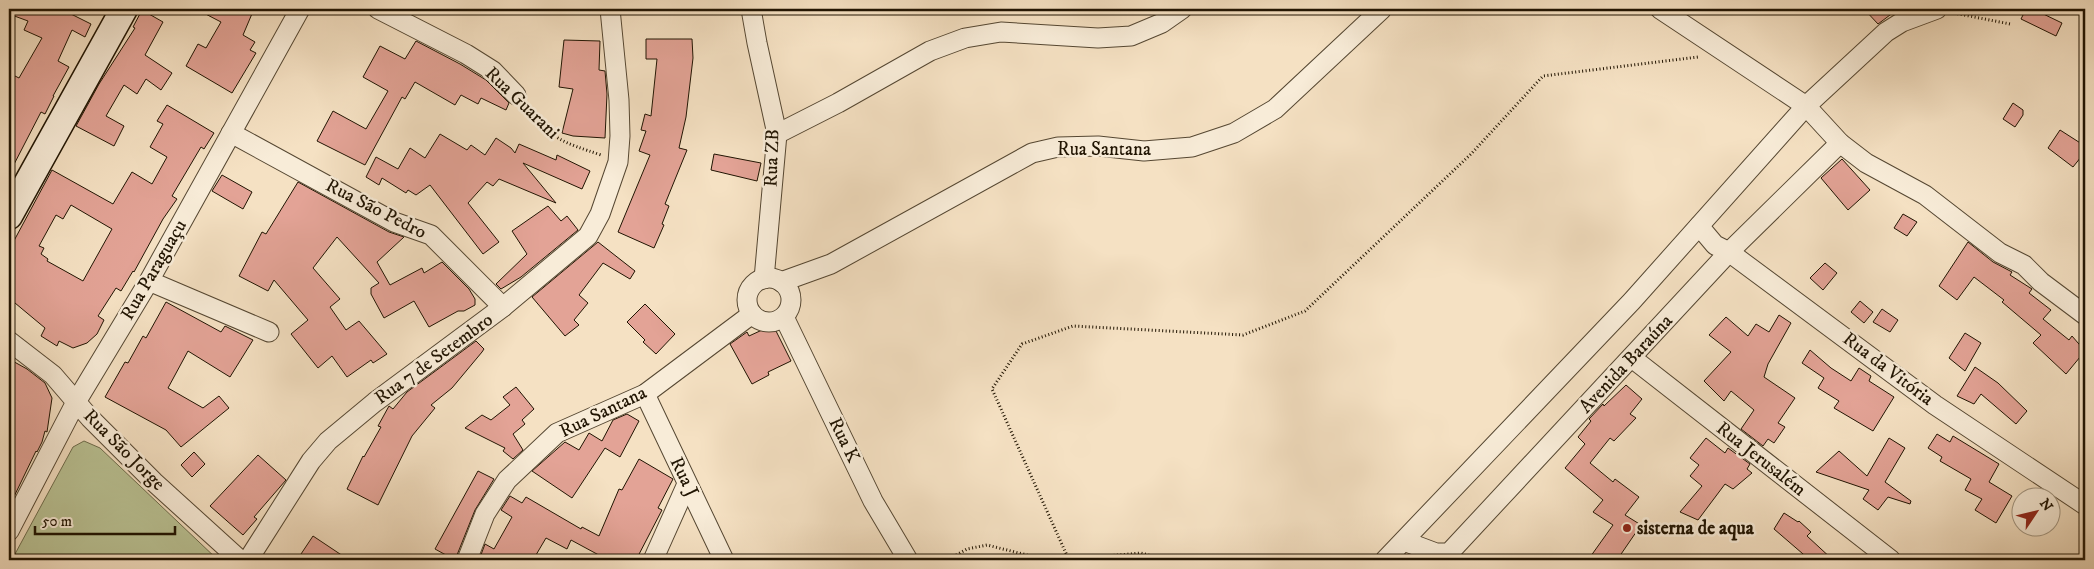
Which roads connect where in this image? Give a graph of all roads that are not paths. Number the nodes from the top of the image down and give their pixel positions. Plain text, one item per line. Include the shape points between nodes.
1 (300, 9) edge
2 (378, 9) edge
3 (610, 9) edge
4 (751, 9) edge
5 (1182, 9) edge
6 (1382, 9) edge
7 (1660, 9) edge
8 (1937, 9) edge
9 (119, 10) edge
10 (516, 95) road end
11 (1806, 106) junction
12 (231, 133) junction
13 (777, 134) junction
14 (1840, 143) junction
15 (9, 216) edge
16 (1699, 226) junction
17 (1729, 252) junction
18 (772, 280) junction
19 (149, 281) junction
20 (503, 308) junction
21 (752, 314) junction
22 (2085, 315) edge
23 (784, 317) junction
24 (269, 332) dead end
25 (9, 341) edge
26 (1632, 358) junction
27 (645, 394) junction
28 (76, 402) junction
29 (687, 484) junction
30 (2085, 505) edge
31 (9, 531) edge
32 (1404, 541) junction
33 (1444, 556) edge
34 (240, 560) edge
35 (248, 560) edge
36 (467, 560) edge
37 (653, 560) edge
38 (724, 560) edge
39 (908, 560) edge
40 (1386, 560) edge
41 (1891, 560) edge

1 - 12 street, Rua Paraguaçu
2 - 10 street, Rua Guarani via 466,54 493,71
3 - 20 street, Rua 7 de Setembro via 620,136 618,162 600,214 588,236
4 - 13 street, Rua ZB
5 - 13 street via 1162,23 1131,36 1098,38 1001,32 965,38 930,51
6 - 18 street, Rua Santana via 1275,109 1234,133 1192,146 1144,151 1098,146 1058,147 1032,153 831,264
7 - 11 street
8 - 11 street, Avenida Baraúna via 1902,22 1886,32
9 - 15 main road
11 - 14 street
11 - 16 street, Avenida Baraúna
12 - 19 street, Rua Paraguaçu
12 - 20 street, Rua São Pedro via 394,222 431,235
13 - 18 street, Rua ZB
14 - 17 street, Avenida Baraúna
14 - 22 street via 1866,163 1925,195 2000,253 2024,265
16 - 17 street, Rua da Vitória via 1715,245
16 - 32 street, Avenida Baraúna
17 - 26 street, Avenida Baraúna
17 - 30 street, Rua da Vitória via 1935,405
18 - 21 street via 756,282 750,289 747,297
18 - 23 street via 788,289 791,298 790,309
19 - 24 street
19 - 28 street, Rua Paraguaçu
20 - 35 street, Rua 7 de Setembro via 375,402 328,441 311,461
21 - 23 street via 767,322 776,322
21 - 27 street, Rua Santana
23 - 39 street, Rua K via 873,500
25 - 28 street, Rua São Jorge via 53,375
26 - 33 street, Avenida Baraúna
26 - 41 street, Rua Jerusalém
27 - 29 street, Rua J
27 - 36 street, Rua Santana via 557,433 507,480 485,514
28 - 31 street, Rua Paraguaçu
28 - 34 street, Rua São Jorge via 154,482
29 - 37 street
29 - 38 street, Rua J
32 - 33 street, Avenida Baraúna
32 - 40 street, Avenida Baraúna

